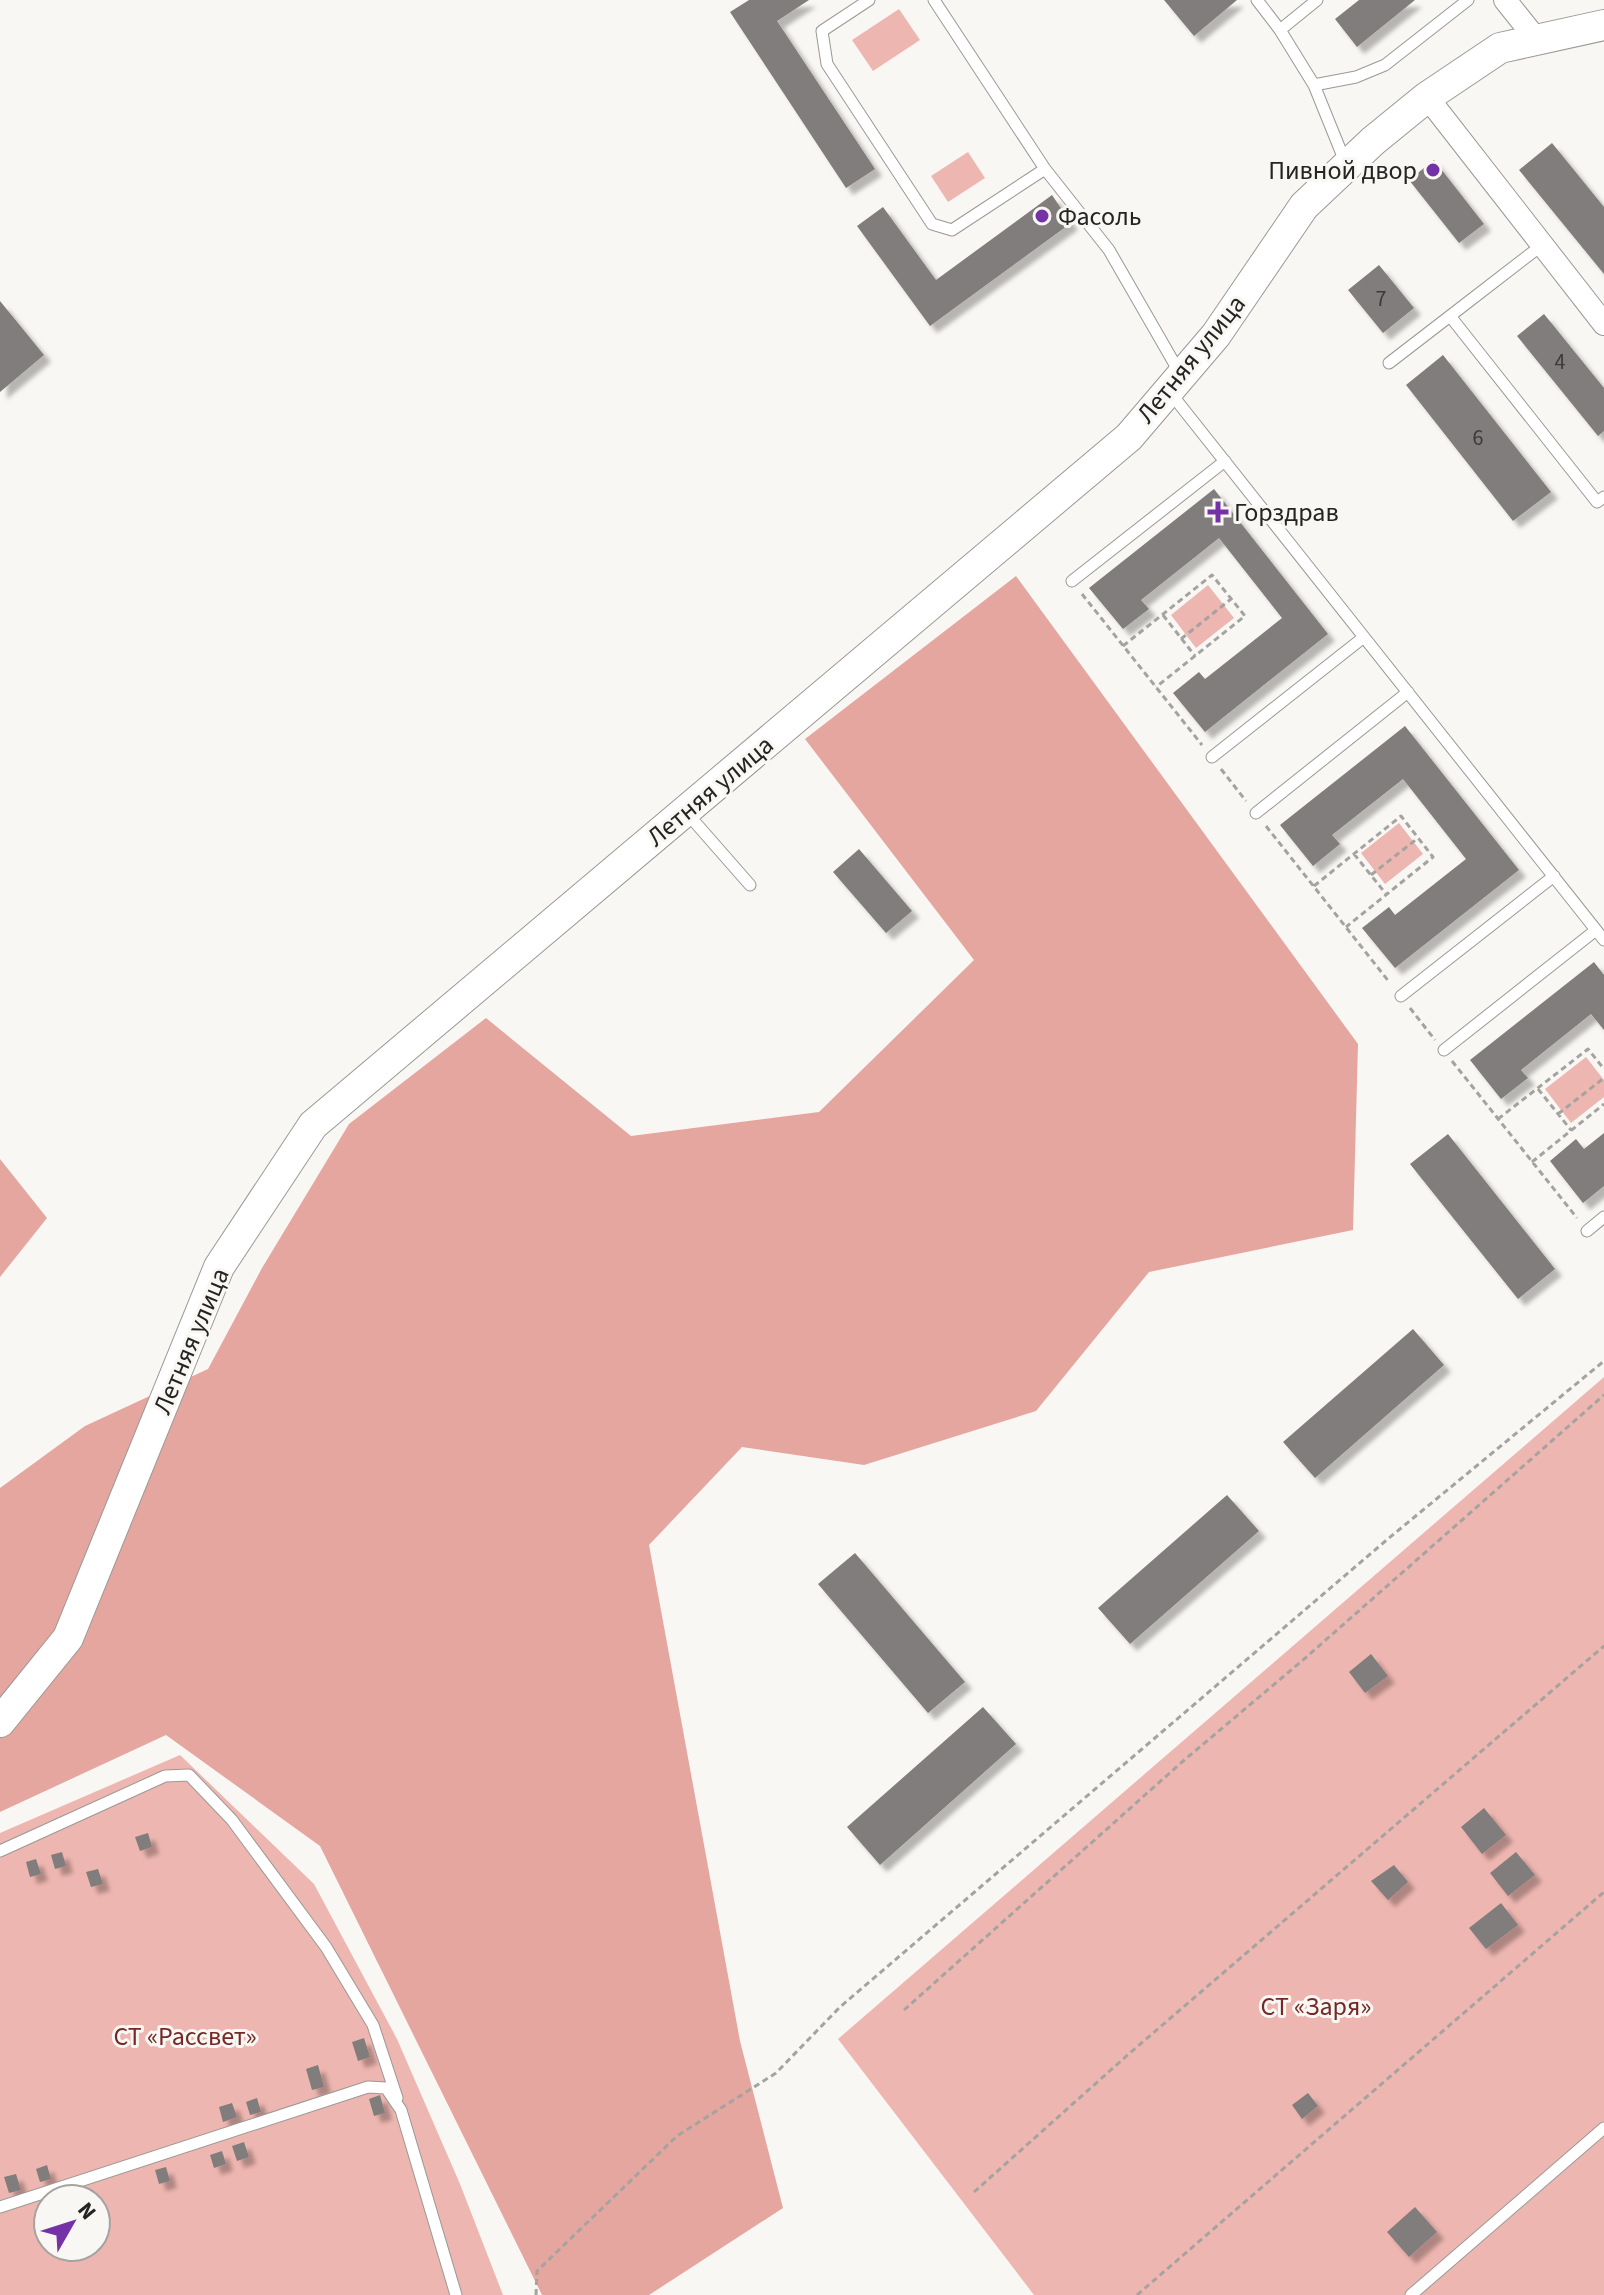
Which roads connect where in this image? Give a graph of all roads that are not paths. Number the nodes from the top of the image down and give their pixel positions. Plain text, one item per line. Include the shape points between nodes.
1 (869, 0) edge
2 (934, 0) edge
3 (1257, 0) edge
4 (1317, 0) edge
5 (1468, 0) edge
6 (1505, 0) edge
7 (1604, 25) edge
8 (1280, 30) junction
9 (1537, 40) junction
10 (1314, 85) junction
11 (1427, 97) junction
12 (1346, 165) junction
13 (1045, 169) junction
14 (1542, 245) junction
15 (1450, 316) junction
16 (1604, 324) edge
17 (1389, 363) dead end
18 (1175, 383) junction
19 (1225, 461) junction
20 (1604, 497) edge
21 (1072, 581) road end
22 (1364, 637) junction
23 (1408, 692) junction
24 (1212, 757) road end
25 (685, 811) junction
26 (1256, 813) road end
27 (1554, 876) junction
28 (750, 885) dead end
29 (1600, 935) edge
30 (1401, 996) road end
31 (1444, 1050) road end
32 (1604, 1217) edge
33 (1587, 1231) road end
34 (0, 1722) edge
35 (0, 1851) edge
36 (401, 2110) junction
37 (1604, 2128) edge
38 (0, 2207) edge
39 (456, 2295) edge
40 (1411, 2295) edge

1 - 13 lane via 822,31 827,64 932,224 952,230
2 - 13 lane
3 - 8 lane
4 - 8 lane
5 - 10 lane via 1385,65
6 - 9 street
7 - 9 street, Летняя улица
8 - 10 lane
9 - 11 street, Летняя улица via 1487,57
10 - 12 lane
11 - 12 street, Летняя улица
11 - 14 street
12 - 18 street, Летняя улица via 1304,206 1216,335
13 - 18 lane via 1109,250
14 - 15 lane
14 - 16 street
15 - 17 lane
15 - 20 lane via 1597,502
18 - 19 lane
18 - 25 street, Летняя улица via 1129,437
19 - 21 lane
19 - 22 lane
22 - 23 lane
22 - 24 lane
23 - 26 lane
23 - 27 lane
25 - 28 lane
25 - 34 street, Летняя улица via 313,1125 219,1267 68,1638
27 - 29 lane
27 - 30 lane
29 - 31 lane
32 - 33 lane
35 - 36 lane via 165,1776 189,1775 232,1820 326,1947 373,2025
36 - 38 lane via 386,2088 368,2087
36 - 39 lane
37 - 40 lane

